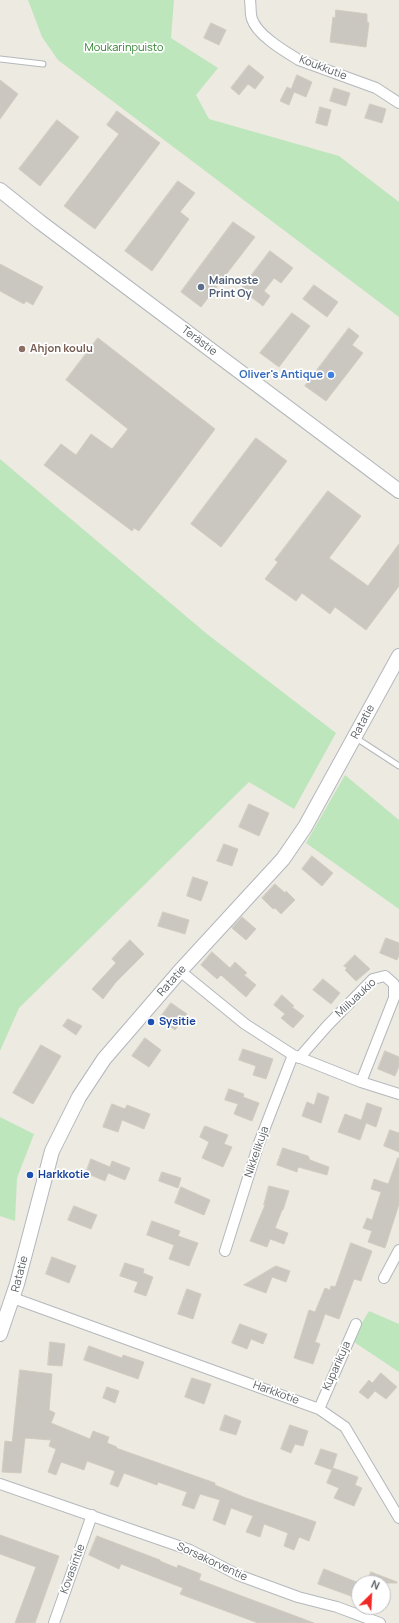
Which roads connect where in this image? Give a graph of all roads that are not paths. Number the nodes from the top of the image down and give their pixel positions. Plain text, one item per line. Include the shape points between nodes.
1 (250, 0) edge
2 (0, 59) edge
3 (43, 64) dead end
4 (399, 103) edge
5 (1, 190) edge
6 (399, 491) edge
7 (399, 656) edge
8 (355, 737) junction
9 (399, 766) edge
10 (180, 971) junction
11 (296, 1057) junction
12 (360, 1082) junction
13 (399, 1094) edge
14 (399, 1250) edge
15 (225, 1251) dead end
16 (384, 1278) dead end
17 (7, 1305) edge
18 (356, 1324) dead end
19 (0, 1334) edge
20 (319, 1409) junction
21 (0, 1484) edge
22 (92, 1515) junction
23 (399, 1518) edge
24 (54, 1623) edge
25 (380, 1623) edge

1 - 4 street, Koukkutie via 251,18 257,30 288,53 299,60 376,88
2 - 3 lane
5 - 6 street, Terästie
7 - 8 street, Ratatie
8 - 9 lane
8 - 10 street, Ratatie via 305,827 283,860
10 - 11 street via 245,1024
10 - 17 street, Ratatie via 104,1058 65,1122 52,1151
11 - 12 street
11 - 12 street, Miiluaukio via 373,978 385,976 394,984 394,998
11 - 15 street, Nikkelikuja via 259,1142
12 - 13 street
14 - 16 street
17 - 19 street, Ratatie
17 - 20 street, Harkkotie
18 - 20 street, Kuparikuja
20 - 23 street, Harkkotie via 345,1427
21 - 22 street, Sorsakorventie
22 - 24 street, Kovasintie
22 - 25 street, Sorsakorventie via 190,1550 238,1575

